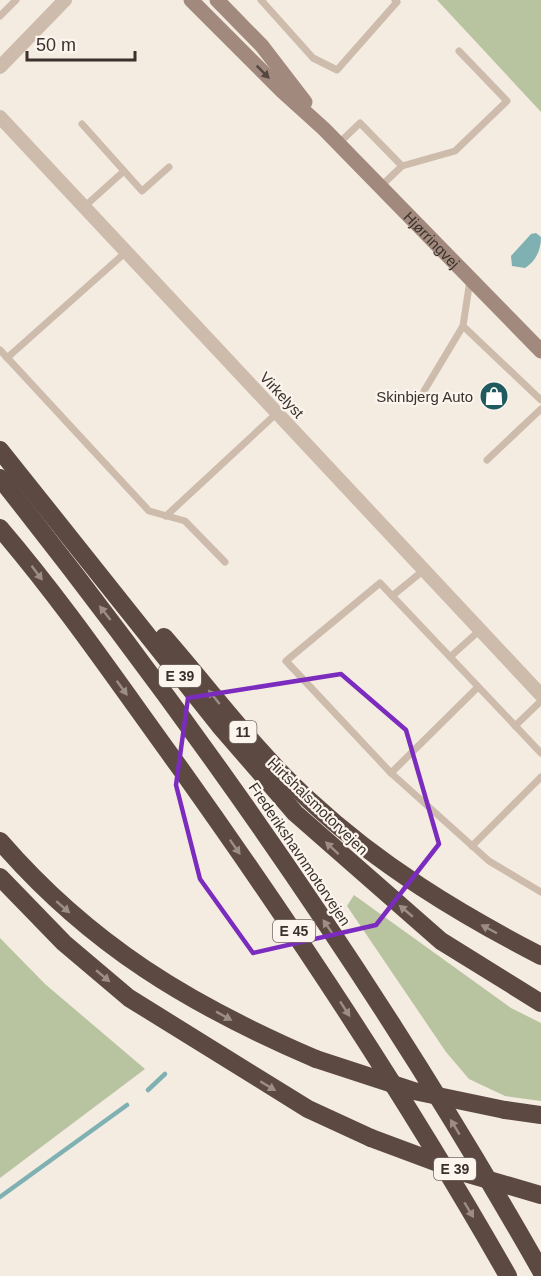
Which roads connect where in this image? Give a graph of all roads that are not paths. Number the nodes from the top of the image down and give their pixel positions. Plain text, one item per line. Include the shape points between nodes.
1 (16, 0) edge
2 (191, 0) edge
3 (217, 0) edge
4 (261, 0) edge
5 (395, 0) edge
6 (63, 1) edge
7 (0, 16) edge
8 (459, 51) dead end
9 (0, 67) edge
10 (0, 117) edge
11 (82, 124) dead end
12 (324, 129) junction
13 (338, 144) junction
14 (402, 166) junction
15 (169, 167) dead end
16 (124, 171) junction
17 (380, 187) junction
18 (84, 207) junction
19 (126, 252) junction
20 (470, 280) junction
21 (463, 326) junction
22 (0, 350) edge
23 (541, 351) edge
24 (7, 358) junction
25 (424, 391) dead end
26 (541, 400) edge
27 (541, 409) edge
28 (277, 413) junction
29 (0, 445) edge
30 (0, 450) edge
31 (487, 460) dead end
32 (0, 478) edge
33 (166, 516) junction
34 (0, 528) edge
35 (225, 562) dead end
36 (424, 570) junction
37 (392, 596) junction
38 (480, 630) junction
39 (450, 657) junction
40 (478, 687) junction
41 (541, 695) edge
42 (541, 701) edge
43 (515, 726) junction
44 (541, 753) edge
45 (391, 773) junction
46 (541, 777) edge
47 (0, 841) edge
48 (472, 846) junction
49 (0, 877) edge
50 (541, 892) edge
51 (541, 956) edge
52 (541, 1003) edge
53 (541, 1115) edge
54 (541, 1195) edge
55 (541, 1270) edge
56 (506, 1276) edge

1 - 7 lane
2 -> 12 main road, Hjørringvej
3 - 12 main road, Hjørringvej via 261,46
4 - 5 lane via 313,58 337,70
6 - 9 street
8 - 14 lane via 507,101 455,151
10 - 18 street, Virkelyst
11 - 16 lane
12 - 13 main road, Hjørringvej
13 - 14 lane via 360,123
13 - 17 main road, Hjørringvej
14 - 17 lane
15 - 16 lane via 142,191
16 - 18 lane
17 - 20 main road, Hjørringvej
18 - 19 street, Virkelyst
19 - 24 lane
19 - 28 street, Virkelyst
20 - 21 lane
20 - 23 main road, Hjørringvej
21 - 25 lane
21 - 26 lane
22 - 24 lane
24 - 33 lane via 149,511
27 - 31 lane
28 - 33 lane
28 - 36 street, Virkelyst
51 -> 29 highway, 11 via 481,925 391,868 310,801 231,717
52 -> 30 highway, Hirtshalsmotorvejen / E 39 via 441,941 295,813 261,778
55 -> 32 highway, Frederikshavnmotorvejen / E 45 via 411,1053 239,795 149,669
33 - 35 lane via 185,521
34 -> 56 highway, E 45 via 88,641 309,953 483,1232
36 - 37 lane
36 - 38 street, Virkelyst
37 - 39 lane
37 - 45 lane via 380,583 285,661
38 - 39 lane
38 - 41 street, Virkelyst
39 - 40 lane
40 - 43 lane
40 - 45 lane
42 - 43 lane
43 - 44 lane
45 - 48 lane
46 - 48 lane
47 -> 53 highway, bridge via 59,904 121,955 231,1020 316,1059 414,1091
48 - 50 lane via 489,861
49 -> 54 highway, E 39, bridge via 64,943 129,998 308,1109 371,1138 465,1173

